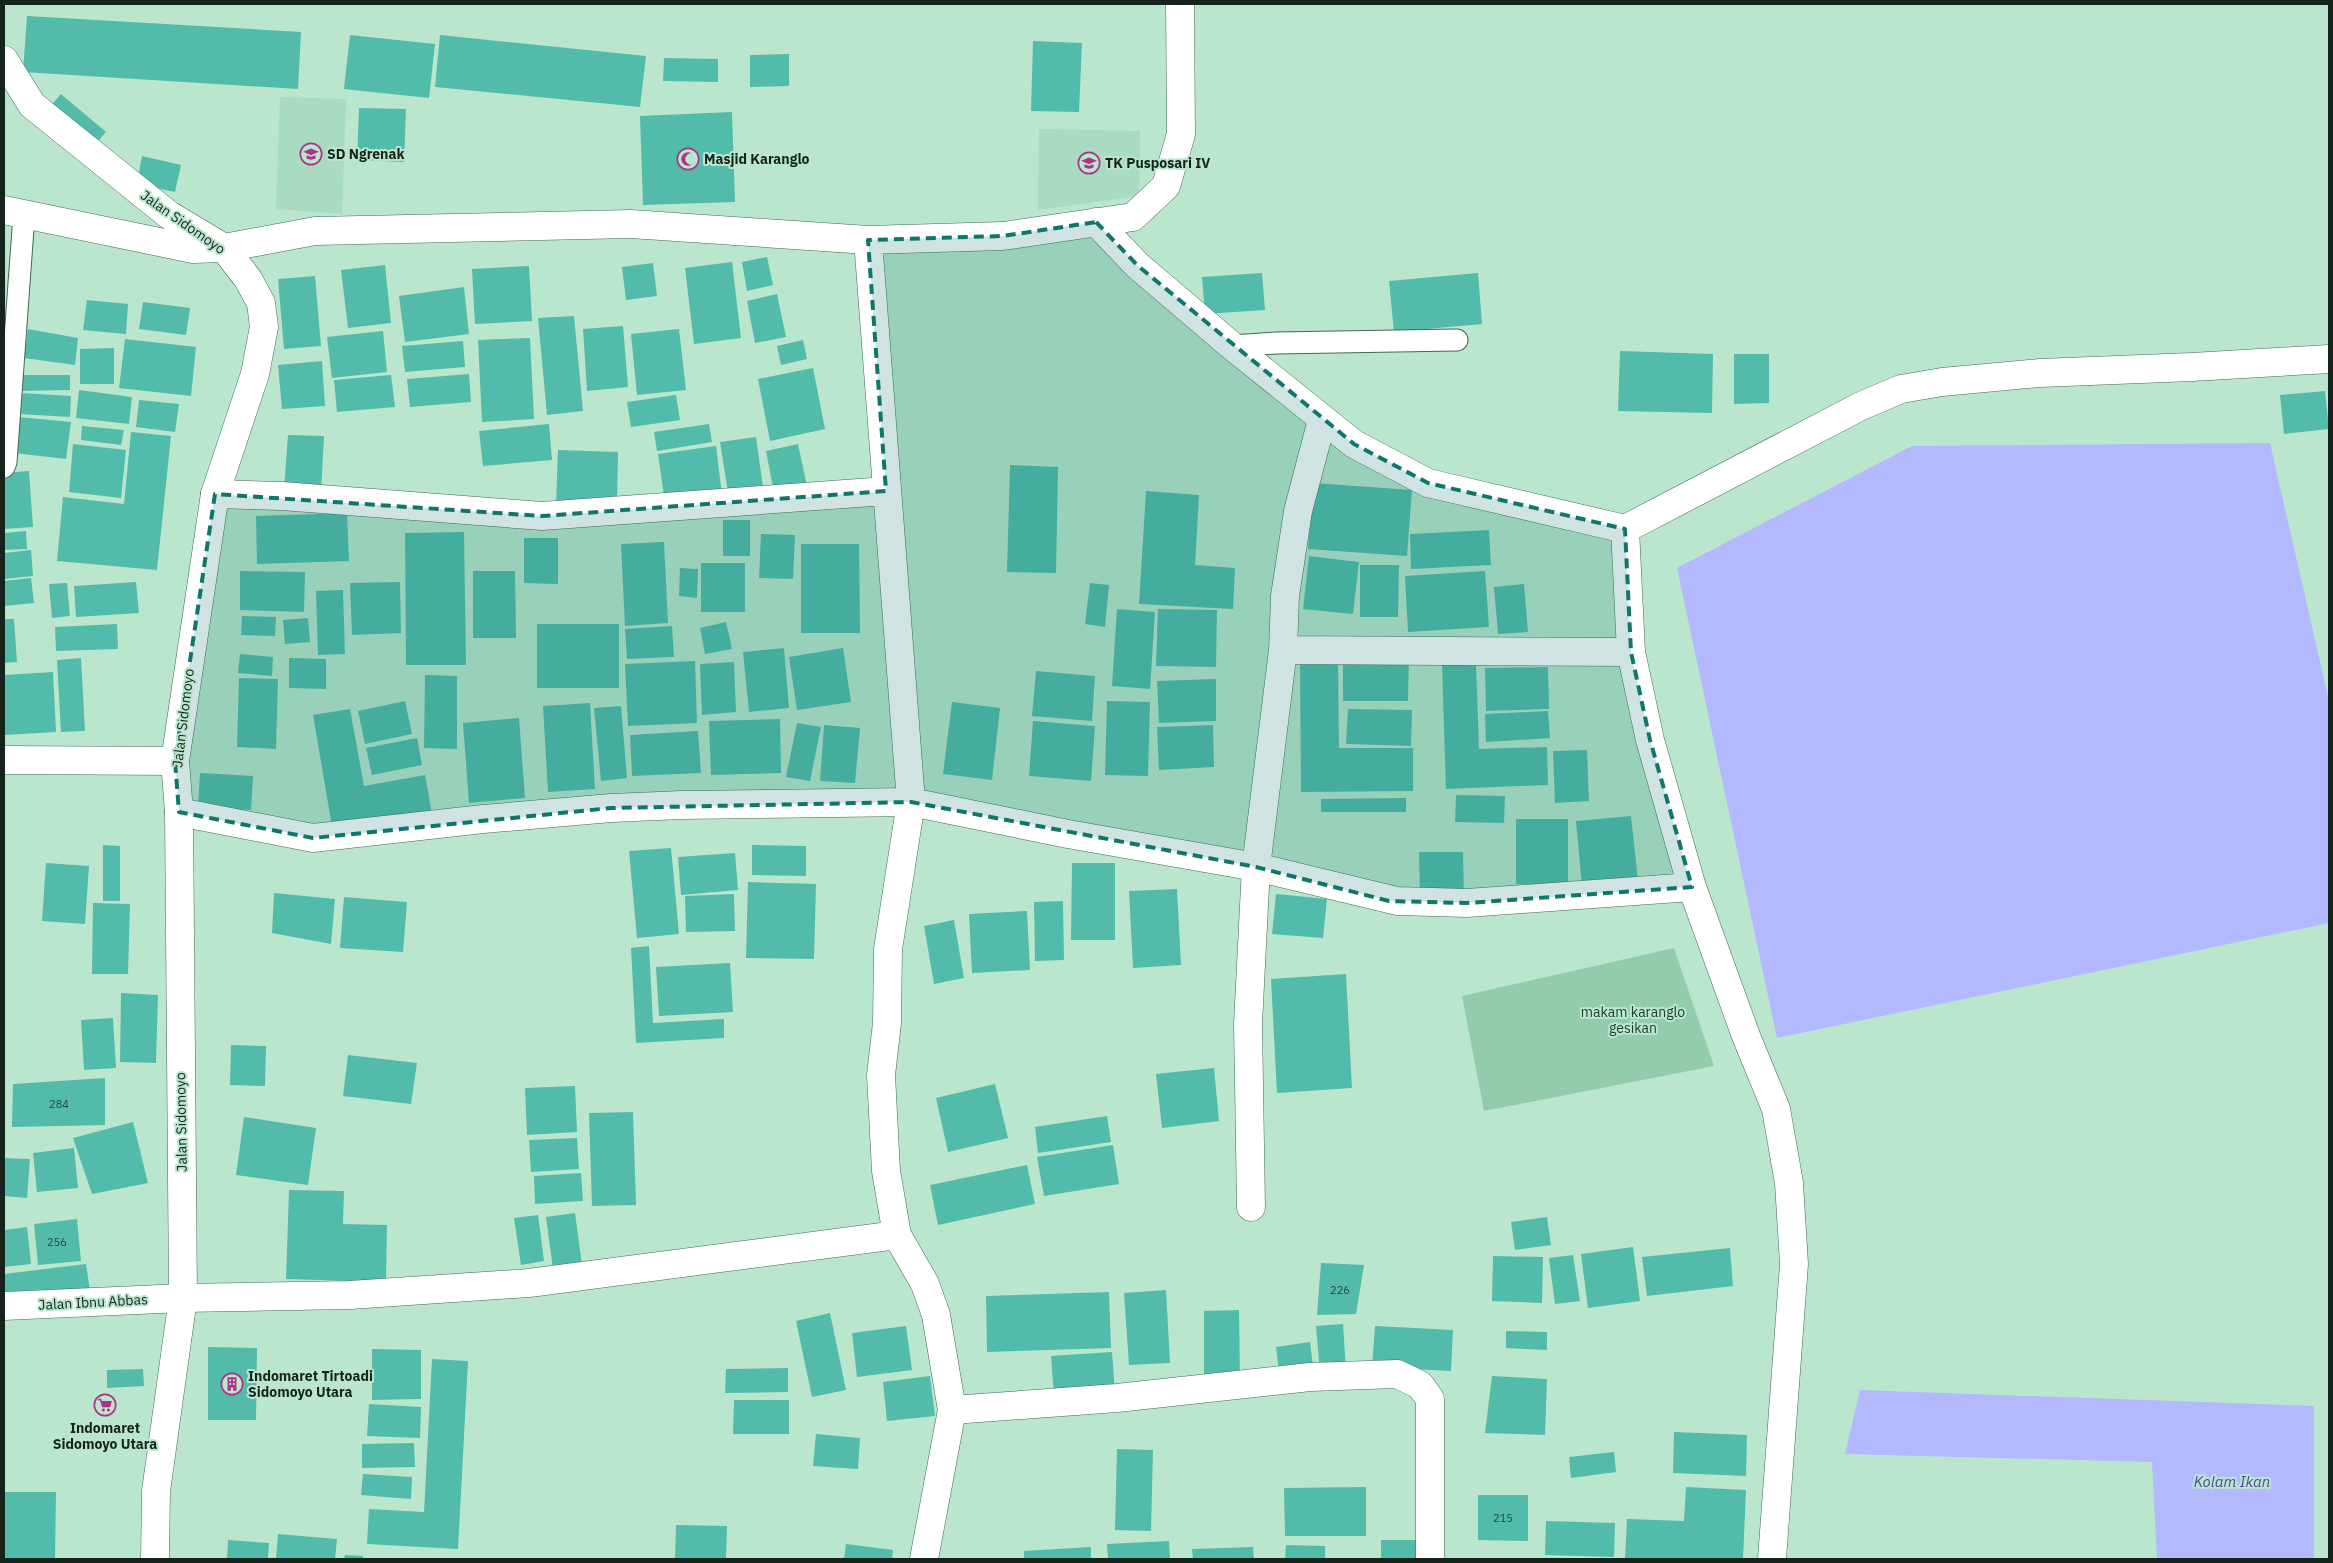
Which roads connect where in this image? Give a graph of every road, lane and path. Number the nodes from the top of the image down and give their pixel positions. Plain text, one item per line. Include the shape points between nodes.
1 (1180, 4) edge
2 (4, 60) edge
3 (14, 213) edge
4 (1096, 222) junction
5 (868, 240) junction
6 (224, 248) junction
7 (1456, 340) dead end
8 (1232, 346) junction
9 (2329, 359) edge
10 (1322, 420) junction
11 (4, 467) edge
12 (886, 491) junction
13 (215, 494) junction
14 (1625, 529) junction
15 (1283, 650) junction
16 (1631, 652) junction
17 (4, 760) edge
18 (176, 761) junction
19 (911, 802) junction
20 (178, 812) junction
21 (1256, 867) junction
22 (1692, 887) junction
23 (1251, 1207) dead end
24 (897, 1235) junction
25 (183, 1298) junction
26 (4, 1306) edge
27 (952, 1410) junction
28 (155, 1559) edge
29 (924, 1559) edge
30 (1430, 1559) edge
31 (1772, 1559) edge

1 - 4 street via 1181,134 1166,186 1132,216
2 - 6 street, Jalan Sidomoyo via 32,105 169,215
3 - 6 street via 193,249
3 - 11 lane
4 - 5 street via 1003,236
4 - 8 street via 1137,265
5 - 6 street via 631,224 315,231
5 - 12 street
6 - 13 street, Jalan Sidomoyo via 261,303 264,327 255,374
7 - 8 lane
8 - 10 street
9 - 14 street via 2040,372 1901,389 1861,406
10 - 14 street via 1354,444 1428,483
10 - 15 street via 1298,511 1285,596
12 - 13 street via 542,516 282,496
12 - 19 street
13 - 18 street, Jalan Sidomoyo
14 - 16 street
15 - 16 street
15 - 21 street
16 - 22 street via 1650,740
17 - 18 street
18 - 20 street, Jalan Sidomoyo
19 - 20 street via 611,808 313,838
19 - 21 street
19 - 24 street via 888,949 887,1022 881,1075 886,1171
20 - 25 street, Jalan Sidomoyo
21 - 22 street via 1397,901 1467,903
21 - 23 street via 1248,1024
22 - 31 street via 1776,1109 1789,1183 1794,1264
24 - 25 street, Jalan Ibnu Abbas via 529,1283 350,1294
24 - 27 street via 925,1284 936,1315
25 - 26 street, Jalan Ibnu Abbas
25 - 28 street, Jalan Sidomoyo via 156,1491
27 - 29 street
27 - 30 street via 1117,1398 1310,1377 1397,1374 1420,1385 1430,1399

